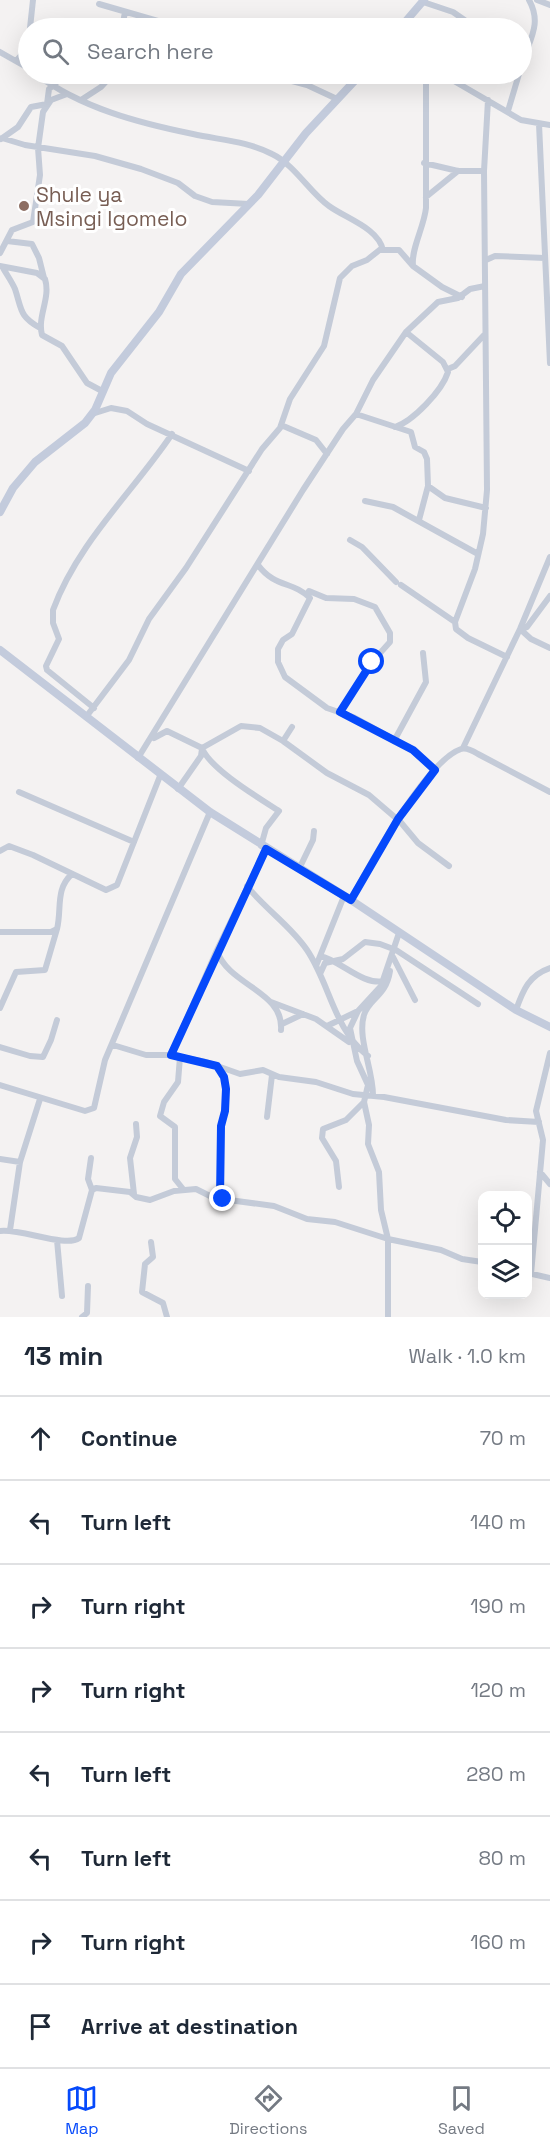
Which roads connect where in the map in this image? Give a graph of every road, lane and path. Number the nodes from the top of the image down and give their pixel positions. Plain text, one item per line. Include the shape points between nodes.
1 (33, 0) edge
2 (529, 0) edge
3 (537, 0) edge
4 (423, 1) edge
5 (99, 4) dead end
6 (550, 4) edge
7 (125, 12) junction
8 (31, 18) edge
9 (124, 18) edge
10 (146, 18) edge
11 (409, 18) edge
12 (462, 18) edge
13 (532, 36) edge
14 (0, 52) edge
15 (17, 60) edge
16 (104, 84) edge
17 (303, 84) edge
18 (351, 84) edge
19 (426, 84) edge
20 (460, 84) edge
21 (516, 84) edge
22 (53, 85) joint
23 (68, 94) junction
24 (337, 99) junction
25 (81, 100) junction
26 (488, 100) junction
27 (47, 104) junction
28 (508, 111) junction
29 (539, 124) junction
30 (550, 125) edge
31 (2, 139) edge
32 (38, 147) junction
33 (285, 163) junction
34 (424, 163) junction
35 (458, 171) junction
36 (484, 171) junction
37 (426, 197) junction
38 (249, 204) junction
39 (7, 241) junction
40 (382, 248) junction
41 (0, 253) edge
42 (545, 258) junction
43 (486, 260) junction
44 (1, 266) edge
45 (413, 266) junction
46 (44, 278) junction
47 (548, 285) edge
48 (485, 286) junction
49 (462, 297) junction
50 (40, 328) junction
51 (406, 332) junction
52 (485, 334) junction
53 (550, 363) edge
54 (448, 369) junction
55 (102, 391) junction
56 (92, 414) junction
57 (356, 414) junction
58 (281, 425) junction
59 (394, 427) junction
60 (172, 434) junction
61 (327, 454) junction
62 (249, 471) junction
63 (428, 486) junction
64 (365, 501) dead end
65 (486, 508) junction
66 (0, 512) edge
67 (419, 520) junction
68 (350, 540) dead end
69 (478, 554) junction
70 (550, 557) edge
71 (258, 565) junction
72 (309, 591) dead end
73 (550, 596) edge
74 (455, 622) junction
75 (520, 629) junction
76 (550, 648) edge
77 (0, 650) edge
78 (423, 653) dead end
79 (507, 657) junction
80 (94, 708) junction
81 (340, 712) junction
82 (86, 717) junction
83 (292, 727) dead end
84 (283, 741) junction
85 (394, 741) junction
86 (148, 745) junction
87 (202, 748) junction
88 (463, 748) junction
89 (138, 758) junction
90 (435, 770) junction
91 (160, 776) junction
92 (178, 789) junction
93 (19, 792) dead end
94 (550, 792) edge
95 (210, 812) junction
96 (397, 819) junction
97 (314, 831) dead end
98 (134, 842) junction
99 (263, 847) junction
100 (0, 850) edge
101 (449, 866) dead end
102 (299, 869) junction
103 (72, 874) junction
104 (247, 886) junction
105 (347, 898) junction
106 (57, 929) junction
107 (0, 932) edge
108 (399, 933) junction
109 (217, 950) junction
110 (320, 956) junction
111 (393, 956) junction
112 (336, 961) junction
113 (316, 966) junction
114 (550, 968) edge
115 (320, 974) junction
116 (384, 981) junction
117 (415, 1000) dead end
118 (270, 1002) junction
119 (478, 1004) dead end
120 (0, 1008) edge
121 (516, 1010) junction
122 (358, 1011) junction
123 (303, 1014) junction
124 (57, 1020) dead end
125 (340, 1021) junction
126 (327, 1026) junction
127 (550, 1027) edge
128 (351, 1042) junction
129 (113, 1045) junction
130 (0, 1047) edge
131 (550, 1053) edge
132 (171, 1055) junction
133 (368, 1056) junction
134 (180, 1057) junction
135 (217, 1066) junction
136 (272, 1075) junction
137 (0, 1085) edge
138 (368, 1097) junction
139 (40, 1099) junction
140 (267, 1117) dead end
141 (539, 1122) junction
142 (136, 1124) dead end
143 (92, 1158) dead end
144 (0, 1159) edge
145 (20, 1162) junction
146 (540, 1172) junction
147 (550, 1184) edge
148 (339, 1187) dead end
149 (183, 1189) junction
150 (92, 1190) junction
151 (134, 1194) junction
152 (220, 1198) junction
153 (10, 1230) junction
154 (0, 1231) edge
155 (388, 1239) junction
156 (57, 1240) junction
157 (151, 1242) dead end
158 (532, 1246) edge
159 (478, 1261) edge
160 (532, 1275) edge
161 (550, 1278) edge
162 (88, 1286) dead end
163 (62, 1296) dead end
164 (82, 1317) edge
165 (167, 1317) edge
166 (388, 1317) edge

1 - 8 street
2 - 13 street via 535,15
3 - 6 street
4 - 11 street
4 - 12 street
5 - 7 street
7 - 9 street
7 - 10 street
14 - 15 street
16 - 25 street
17 - 24 street
18 - 24 street
19 - 34 street
20 - 26 street
21 - 28 street
22 - 23 street
22 - 27 street
23 - 25 street
23 - 27 street
24 - 33 street
25 - 33 street via 119,115 233,140 270,153
26 - 28 street
26 - 36 street
27 - 31 street via 31,107 18,127
27 - 32 street
28 - 29 street via 519,120
29 - 30 street
29 - 42 street
31 - 32 street
32 - 38 street via 95,156 141,169 212,202
32 - 39 street via 40,175 33,222 12,230
33 - 38 street
33 - 40 street via 330,206 377,236
34 - 35 street
34 - 37 street
35 - 36 street
35 - 37 street
36 - 43 street
37 - 45 street
38 - 55 street via 181,274 159,312
39 - 41 street
39 - 46 street via 32,244
40 - 45 street via 399,250
40 - 58 street via 340,278 324,346 290,399
42 - 43 street via 495,256
42 - 47 street
43 - 48 street
44 - 46 street
44 - 50 street via 14,288 21,313
45 - 49 street
46 - 50 street via 47,293
47 - 53 street
48 - 49 street via 470,289
48 - 52 street
49 - 51 street via 438,302
50 - 55 street via 43,338 62,346 87,383
51 - 54 street
51 - 57 street via 367,390
52 - 54 street
52 - 65 street
54 - 59 street via 446,379 413,419
55 - 56 street
56 - 60 street via 120,409
56 - 66 street via 80,429 29,468
57 - 59 street
57 - 61 street
58 - 61 street via 316,440
58 - 62 street
59 - 63 street via 410,432 415,447 426,454
60 - 62 street
60 - 80 street via 90,540 53,610 59,639 47,670
61 - 71 street
62 - 80 street via 149,620 129,660
63 - 65 street via 445,498
63 - 67 street
64 - 67 street via 393,507
65 - 69 street
67 - 69 street
68 - 74 street via 398,584
69 - 74 street
70 - 75 street
71 - 81 street via 269,579 310,598 292,634 278,649 278,662 285,677 321,704
71 - 86 street
72 - 81 street via 375,607 390,633 390,642 372,662
73 - 75 street via 527,627
74 - 79 street via 456,628 468,638
75 - 76 street
75 - 79 street
77 - 82 street
78 - 85 street via 426,682
79 - 88 street
80 - 82 street
81 - 85 street
82 - 89 street
83 - 84 street
84 - 87 street via 260,728 241,726
84 - 96 street via 327,773 369,795
85 - 90 street via 413,750
86 - 87 street via 157,734 167,731
86 - 89 street
87 - 92 street via 201,756
87 - 99 street via 206,759 218,769 279,811 266,828
88 - 90 street
88 - 94 street
89 - 91 street
90 - 96 street
91 - 92 street
91 - 98 street
92 - 95 street
93 - 98 street
95 - 99 street
95 - 129 street
96 - 101 street via 418,843
96 - 105 street
97 - 102 street
98 - 103 street via 117,885 111,889
99 - 102 street
99 - 104 street
100 - 103 street via 11,847 48,860
102 - 105 street
103 - 106 street via 61,892
104 - 109 street
104 - 113 street via 300,941
105 - 108 street
105 - 110 street
106 - 107 street
106 - 120 street via 45,970 16,972
108 - 111 street
108 - 121 street
109 - 118 street via 222,963 236,978
109 - 132 street
110 - 112 street
110 - 113 street
111 - 112 street via 373,942 365,942
111 - 116 street
111 - 117 street
111 - 119 street
111 - 133 street via 386,986 364,1014 362,1037
112 - 115 street via 325,963
112 - 116 street via 353,974
113 - 115 street
114 - 121 street via 527,983
115 - 125 street
116 - 122 street
118 - 123 street
118 - 123 street via 280,1016 281,1027
121 - 127 street
122 - 125 street
122 - 128 street via 350,1025
123 - 126 street
124 - 130 street via 43,1057
125 - 126 street
125 - 128 street
126 - 128 street
128 - 133 street
128 - 138 street via 367,1080
129 - 132 street via 146,1055
129 - 139 street via 102,1068 98,1099 90,1111
131 - 141 street via 537,1107
132 - 134 street
133 - 138 street
134 - 135 street
134 - 149 street via 177,1082 160,1116 175,1127 175,1179
135 - 136 street via 240,1074 263,1071
135 - 152 street via 226,1089
136 - 138 street via 316,1082
136 - 140 street
137 - 139 street
138 - 141 street
138 - 148 street via 346,1120 323,1129 322,1138 336,1161
138 - 155 street via 368,1144 376,1162
139 - 145 street
141 - 146 street via 543,1140
142 - 151 street via 137,1137 130,1158
143 - 150 street via 88,1179
144 - 145 street
145 - 153 street
146 - 147 street
146 - 158 street
149 - 151 street via 150,1200
149 - 152 street via 196,1189
150 - 151 street via 107,1188
150 - 156 street via 78,1239
152 - 155 street via 274,1206 307,1219 335,1222
153 - 154 street
153 - 156 street
155 - 159 street
155 - 166 street
156 - 163 street
157 - 165 street via 153,1257 145,1264 142,1292 163,1304
160 - 161 street
162 - 164 street via 87,1313

